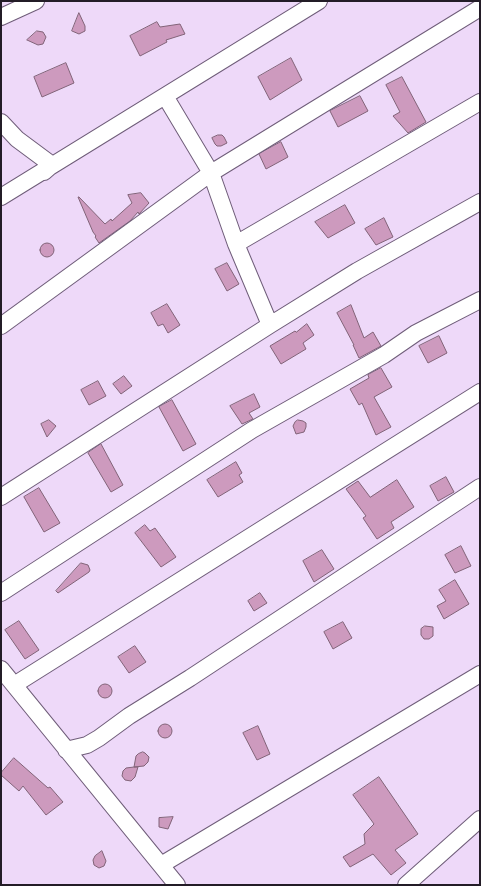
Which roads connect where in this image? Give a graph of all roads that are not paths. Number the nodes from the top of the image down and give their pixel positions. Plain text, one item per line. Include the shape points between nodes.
1 (36, 1) edge
2 (319, 1) edge
3 (480, 8) edge
4 (1, 17) edge
5 (165, 96) junction
6 (480, 102) edge
7 (1, 122) edge
8 (52, 165) junction
9 (211, 173) junction
10 (1, 197) edge
11 (480, 202) edge
12 (1, 207) edge
13 (236, 244) junction
14 (480, 300) edge
15 (270, 325) junction
16 (1, 326) edge
17 (480, 392) edge
18 (480, 487) edge
19 (1, 497) edge
20 (1, 594) edge
21 (1, 669) edge
22 (480, 674) edge
23 (14, 685) junction
24 (66, 750) junction
25 (480, 819) edge
26 (160, 865) junction
27 (177, 885) edge
28 (406, 885) edge

1 - 4 street
2 - 5 street
3 - 9 street
5 - 8 street
5 - 9 street
6 - 13 street
7 - 8 street via 17,140
8 - 10 street
8 - 12 street
9 - 13 street
9 - 16 street
11 - 15 street via 357,271
13 - 15 street
14 - 20 street via 416,333 384,355 252,430
15 - 19 street
17 - 23 street
18 - 24 street via 99,738 87,745
21 - 23 street
22 - 26 street
23 - 24 street
24 - 26 street
25 - 28 street
26 - 27 street

